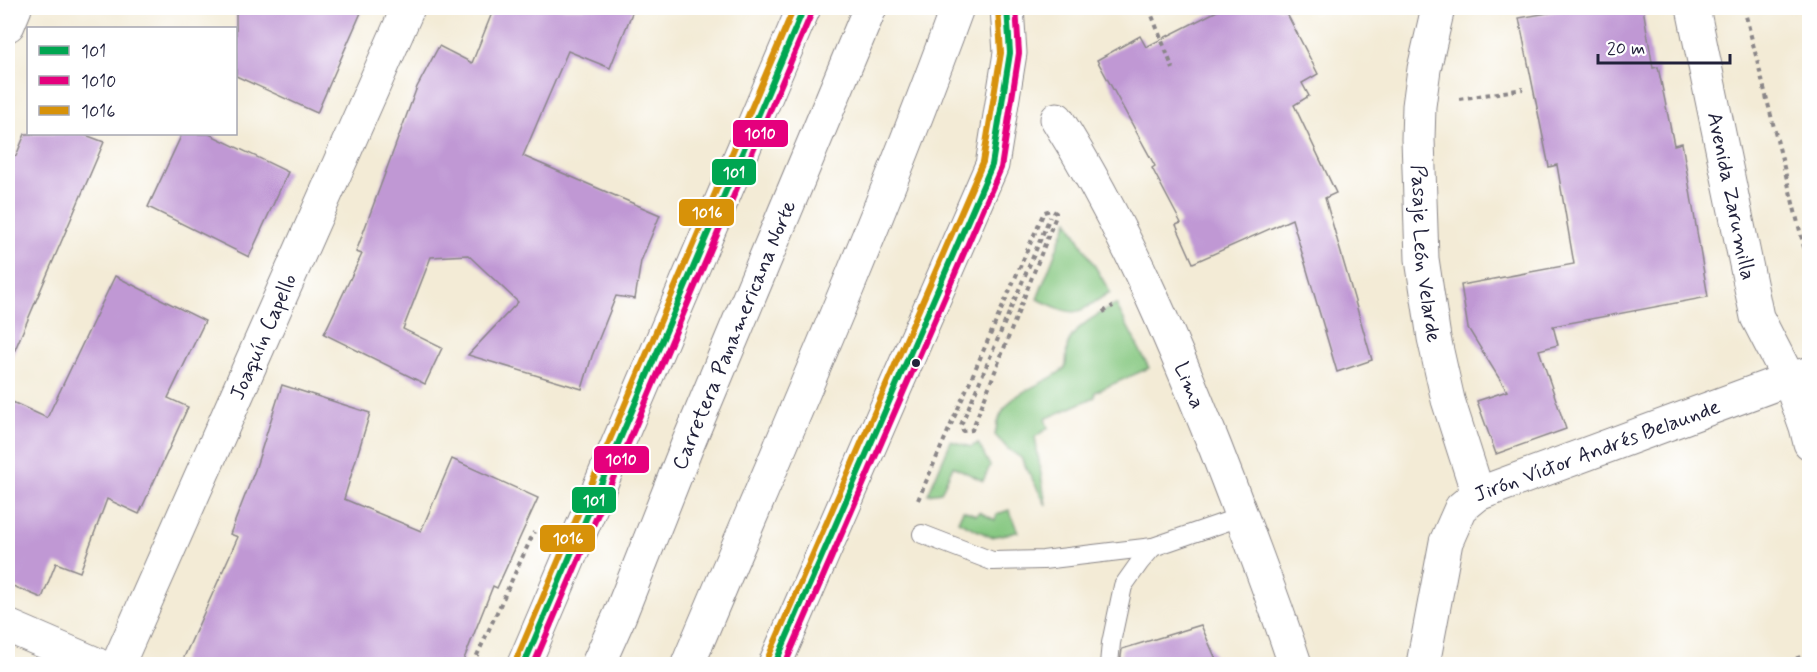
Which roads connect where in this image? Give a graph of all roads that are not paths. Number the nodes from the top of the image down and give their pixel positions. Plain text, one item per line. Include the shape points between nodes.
1 (15, 8) edge
2 (408, 8) edge
3 (870, 8) edge
4 (957, 8) edge
5 (1007, 8) edge
6 (1438, 8) edge
7 (1693, 8) edge
8 (801, 11) edge
9 (8, 25) edge
10 (1057, 119) dead end
11 (1799, 376) edge
12 (1809, 443) edge
13 (1478, 494) junction
14 (1243, 516) junction
15 (922, 534) dead end
16 (1153, 547) junction
17 (8, 626) edge
18 (96, 664) edge
19 (118, 664) edge
20 (524, 664) edge
21 (598, 664) edge
22 (688, 664) edge
23 (775, 664) edge
24 (1109, 664) edge
25 (1295, 664) edge
26 (1423, 664) edge

1 - 9 main road
2 - 19 main road, Joaquín Capello
3 - 21 main road, Carretera Panamericana Norte
4 - 22 main road via 881,204
5 - 23 main road via 1010,53 992,165
6 - 13 main road, Pasaje León Velarde via 1419,106 1421,229 1434,338 1448,400
7 - 11 main road, Avenida Zarumilla via 1757,317
8 - 20 main road
10 - 14 main road, Lima via 1083,161 1151,294
11 - 12 main road, Avenida Zarumilla
11 - 13 main road, Jirón Víctor Andrés Belaunde
13 - 26 main road, Jirón Víctor Andrés Belaunde via 1461,508 1446,542
14 - 16 lane
14 - 25 main road, Lima
15 - 16 lane via 992,561 1043,560
16 - 24 lane via 1124,586
17 - 18 main road

